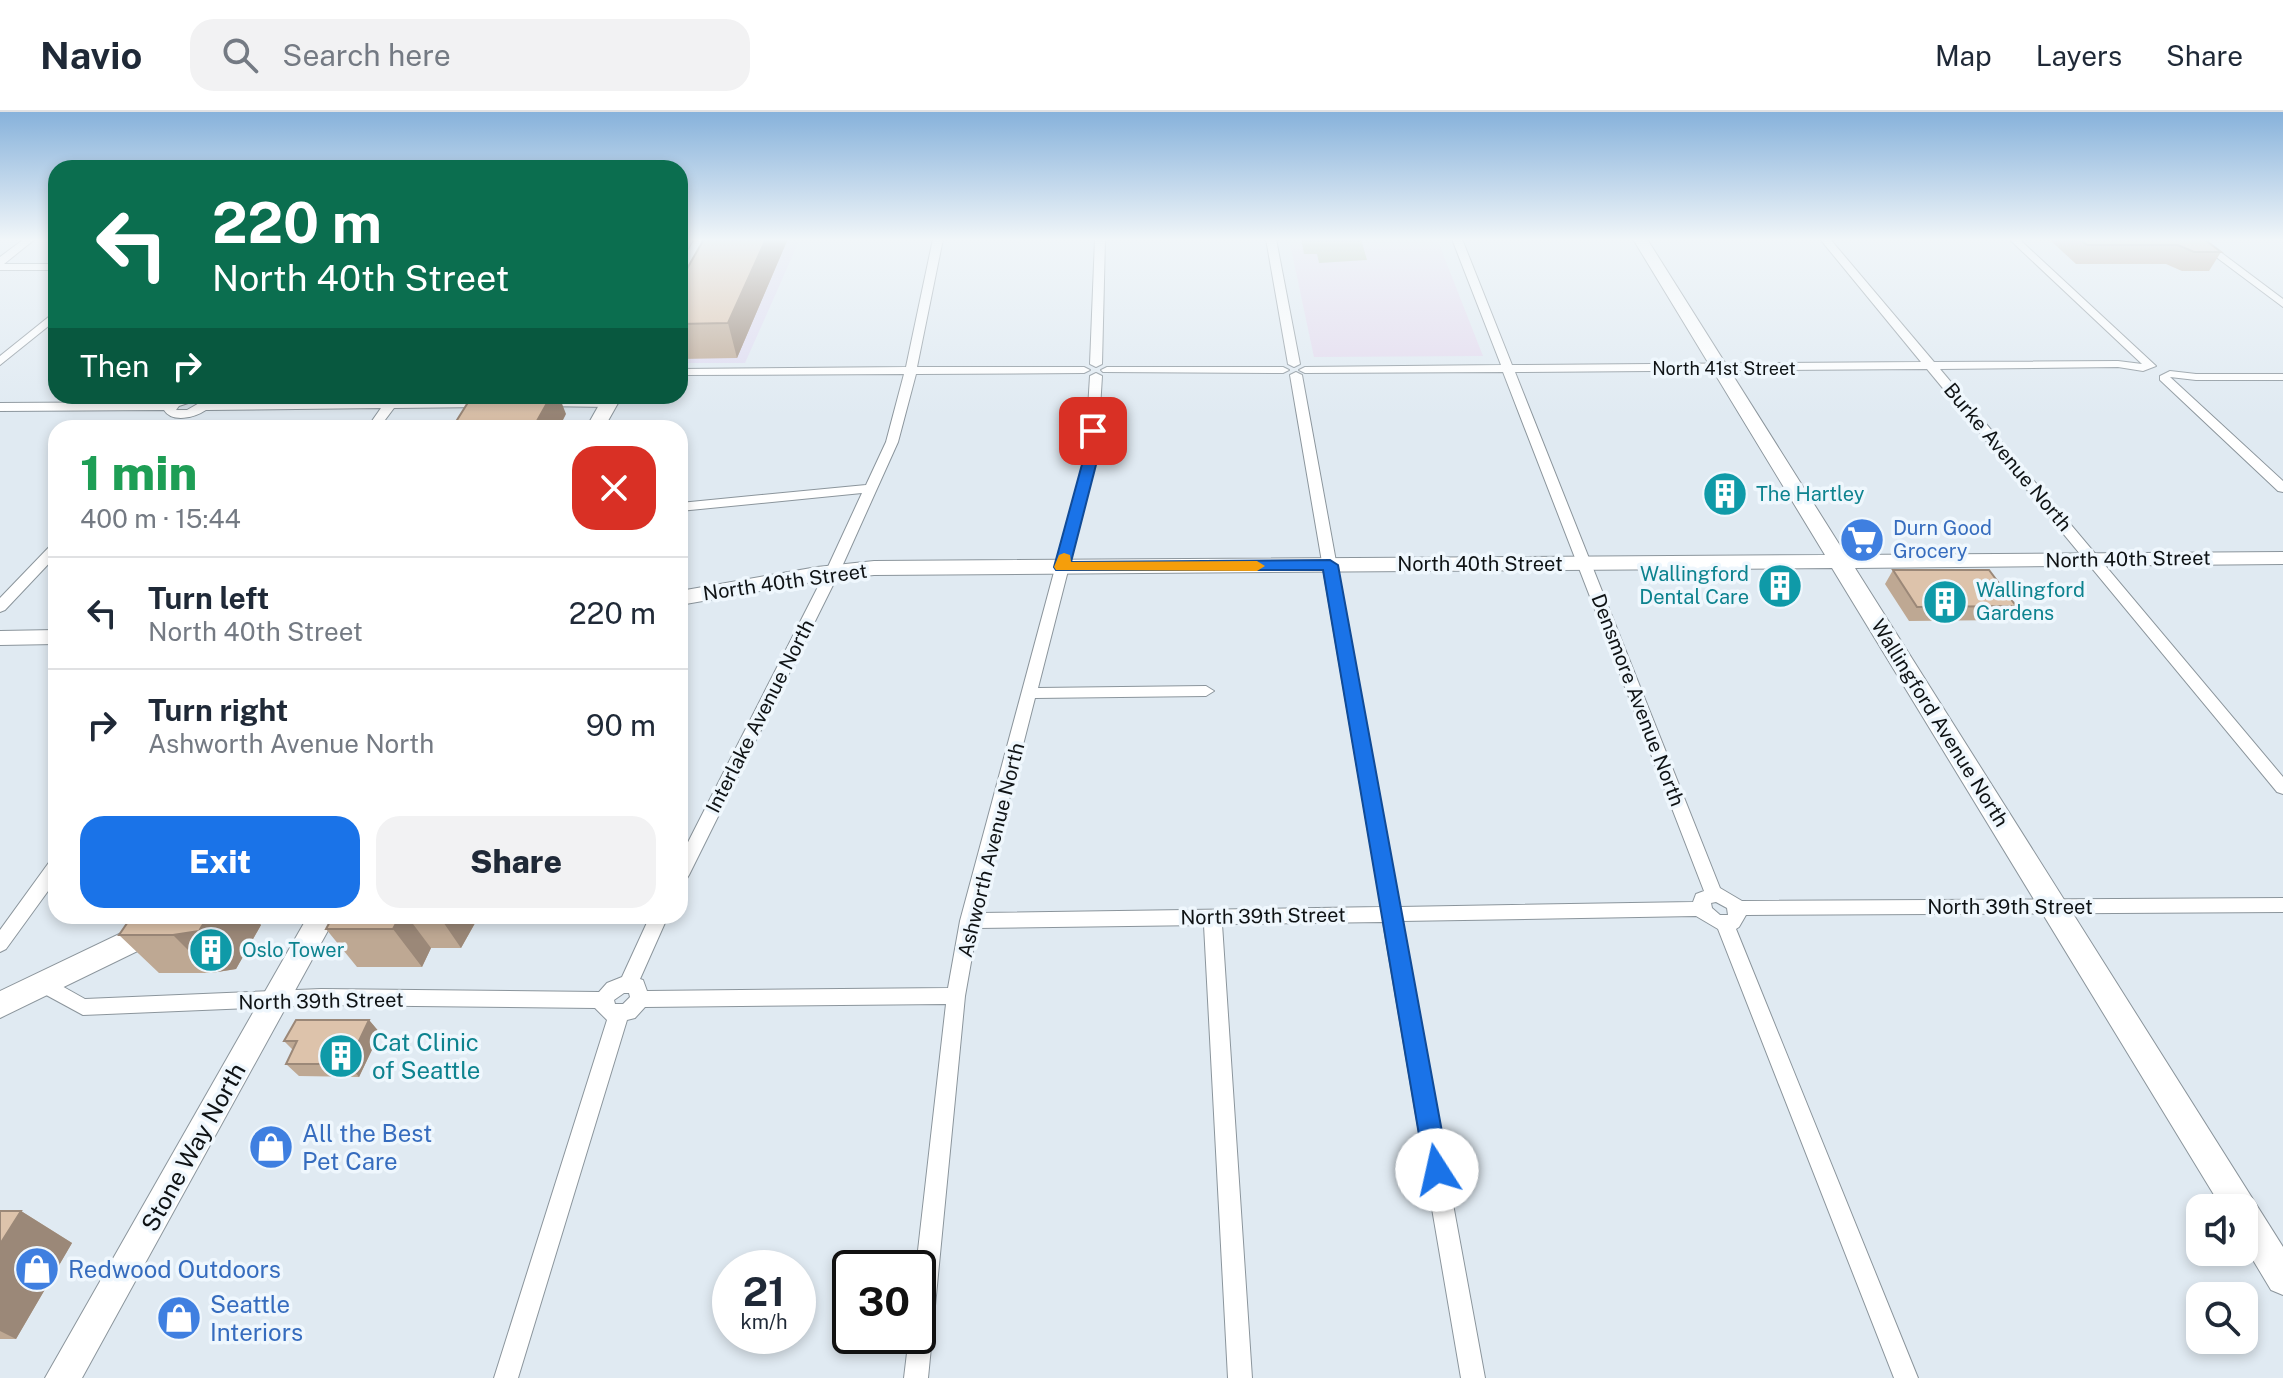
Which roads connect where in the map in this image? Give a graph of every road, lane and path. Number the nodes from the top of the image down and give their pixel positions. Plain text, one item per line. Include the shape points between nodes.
1 (926, 298) edge
2 (1098, 298) edge
3 (1281, 298) edge
4 (1479, 298) edge
5 (1677, 298) edge
6 (1874, 298) edge
7 (2075, 298) edge
8 (48, 321) edge
9 (0, 362) edge
10 (1932, 367) junction
11 (2147, 367) junction
12 (1720, 368) junction
13 (1506, 369) junction
14 (1096, 370) junction
15 (1294, 370) junction
16 (911, 371) junction
17 (688, 372) edge
18 (2167, 376) junction
19 (2283, 377) edge
20 (189, 404) edge
21 (0, 407) edge
22 (176, 410) junction
23 (172, 420) edge
24 (870, 488) junction
25 (2283, 488) edge
26 (688, 506) edge
27 (48, 556) edge
28 (2283, 558) edge
29 (2094, 559) junction
30 (1840, 561) junction
31 (1584, 563) junction
32 (1330, 565) junction
33 (1061, 567) junction
34 (833, 571) junction
35 (688, 597) edge
36 (0, 607) edge
37 (48, 637) edge
38 (0, 638) edge
39 (1206, 691) dead end
40 (1030, 693) junction
41 (2283, 788) edge
42 (688, 859) edge
43 (48, 877) edge
44 (1714, 894) junction
45 (2283, 905) edge
46 (2053, 908) junction
47 (1701, 909) junction
48 (1392, 914) junction
49 (1731, 916) junction
50 (1213, 917) junction
51 (969, 921) junction
52 (167, 924) edge
53 (318, 924) edge
54 (656, 924) edge
55 (0, 944) edge
56 (44, 984) junction
57 (634, 991) junction
58 (956, 996) junction
59 (275, 1000) junction
60 (0, 1005) edge
61 (612, 1007) junction
62 (2231, 1194) edge
63 (2258, 1238) edge
64 (2283, 1278) edge
65 (63, 1378) edge
66 (506, 1378) edge
67 (916, 1378) edge
68 (1240, 1378) edge
69 (1473, 1378) edge
70 (1906, 1378) edge

1 - 16 street, Interlake Avenue North
2 - 14 street, Ashworth Avenue North
3 - 15 street
4 - 13 street, Densmore Avenue North
5 - 12 street, Wallingford Avenue North
6 - 10 street, Burke Avenue North
7 - 11 street
8 - 9 street
10 - 11 street, North 41st Street
10 - 12 street, North 41st Street
10 - 29 street, Burke Avenue North
11 - 18 street
12 - 13 street, North 41st Street
12 - 30 street, Wallingford Avenue North
13 - 15 street, North 41st Street
13 - 31 street, Densmore Avenue North
14 - 15 street, North 41st Street
14 - 16 street, North 41st Street
14 - 33 street, Ashworth Avenue North via 1091,457
15 - 32 street
16 - 17 street, North 41st Street
16 - 24 street, Interlake Avenue North via 892,442
18 - 19 street
18 - 25 street
20 - 22 street
21 - 22 street
22 - 23 street
24 - 26 street
24 - 34 street, Interlake Avenue North
27 - 36 street
28 - 29 street, North 40th Street
29 - 30 street, North 40th Street
29 - 41 street, Burke Avenue North
30 - 31 street, North 40th Street
30 - 46 street, Wallingford Avenue North
31 - 32 street, North 40th Street
31 - 44 street, Densmore Avenue North
32 - 33 street, North 40th Street
32 - 48 street
33 - 34 street, North 40th Street
33 - 40 street, Ashworth Avenue North
34 - 35 street, North 40th Street
34 - 42 street, Interlake Avenue North
37 - 38 street
39 - 40 street
40 - 51 street, Ashworth Avenue North
43 - 55 street
44 - 47 street via 1702,899
44 - 49 street via 1730,900
45 - 46 street, North 39th Street
46 - 49 street, North 39th Street
46 - 62 street, Wallingford Avenue North
47 - 48 street, North 39th Street
47 - 49 street via 1711,920
48 - 50 street, North 39th Street
48 - 69 street
49 - 70 street
50 - 51 street, North 39th Street
50 - 68 street
51 - 58 street, Ashworth Avenue North
52 - 56 street
53 - 59 street, Stone Way North
54 - 57 street
56 - 59 street, North 39th Street via 83,1007
56 - 60 street
57 - 58 street
57 - 61 street via 613,988
58 - 67 street, Ashworth Avenue North
59 - 61 street, North 39th Street
59 - 65 street, Stone Way North
61 - 66 street
63 - 64 street

